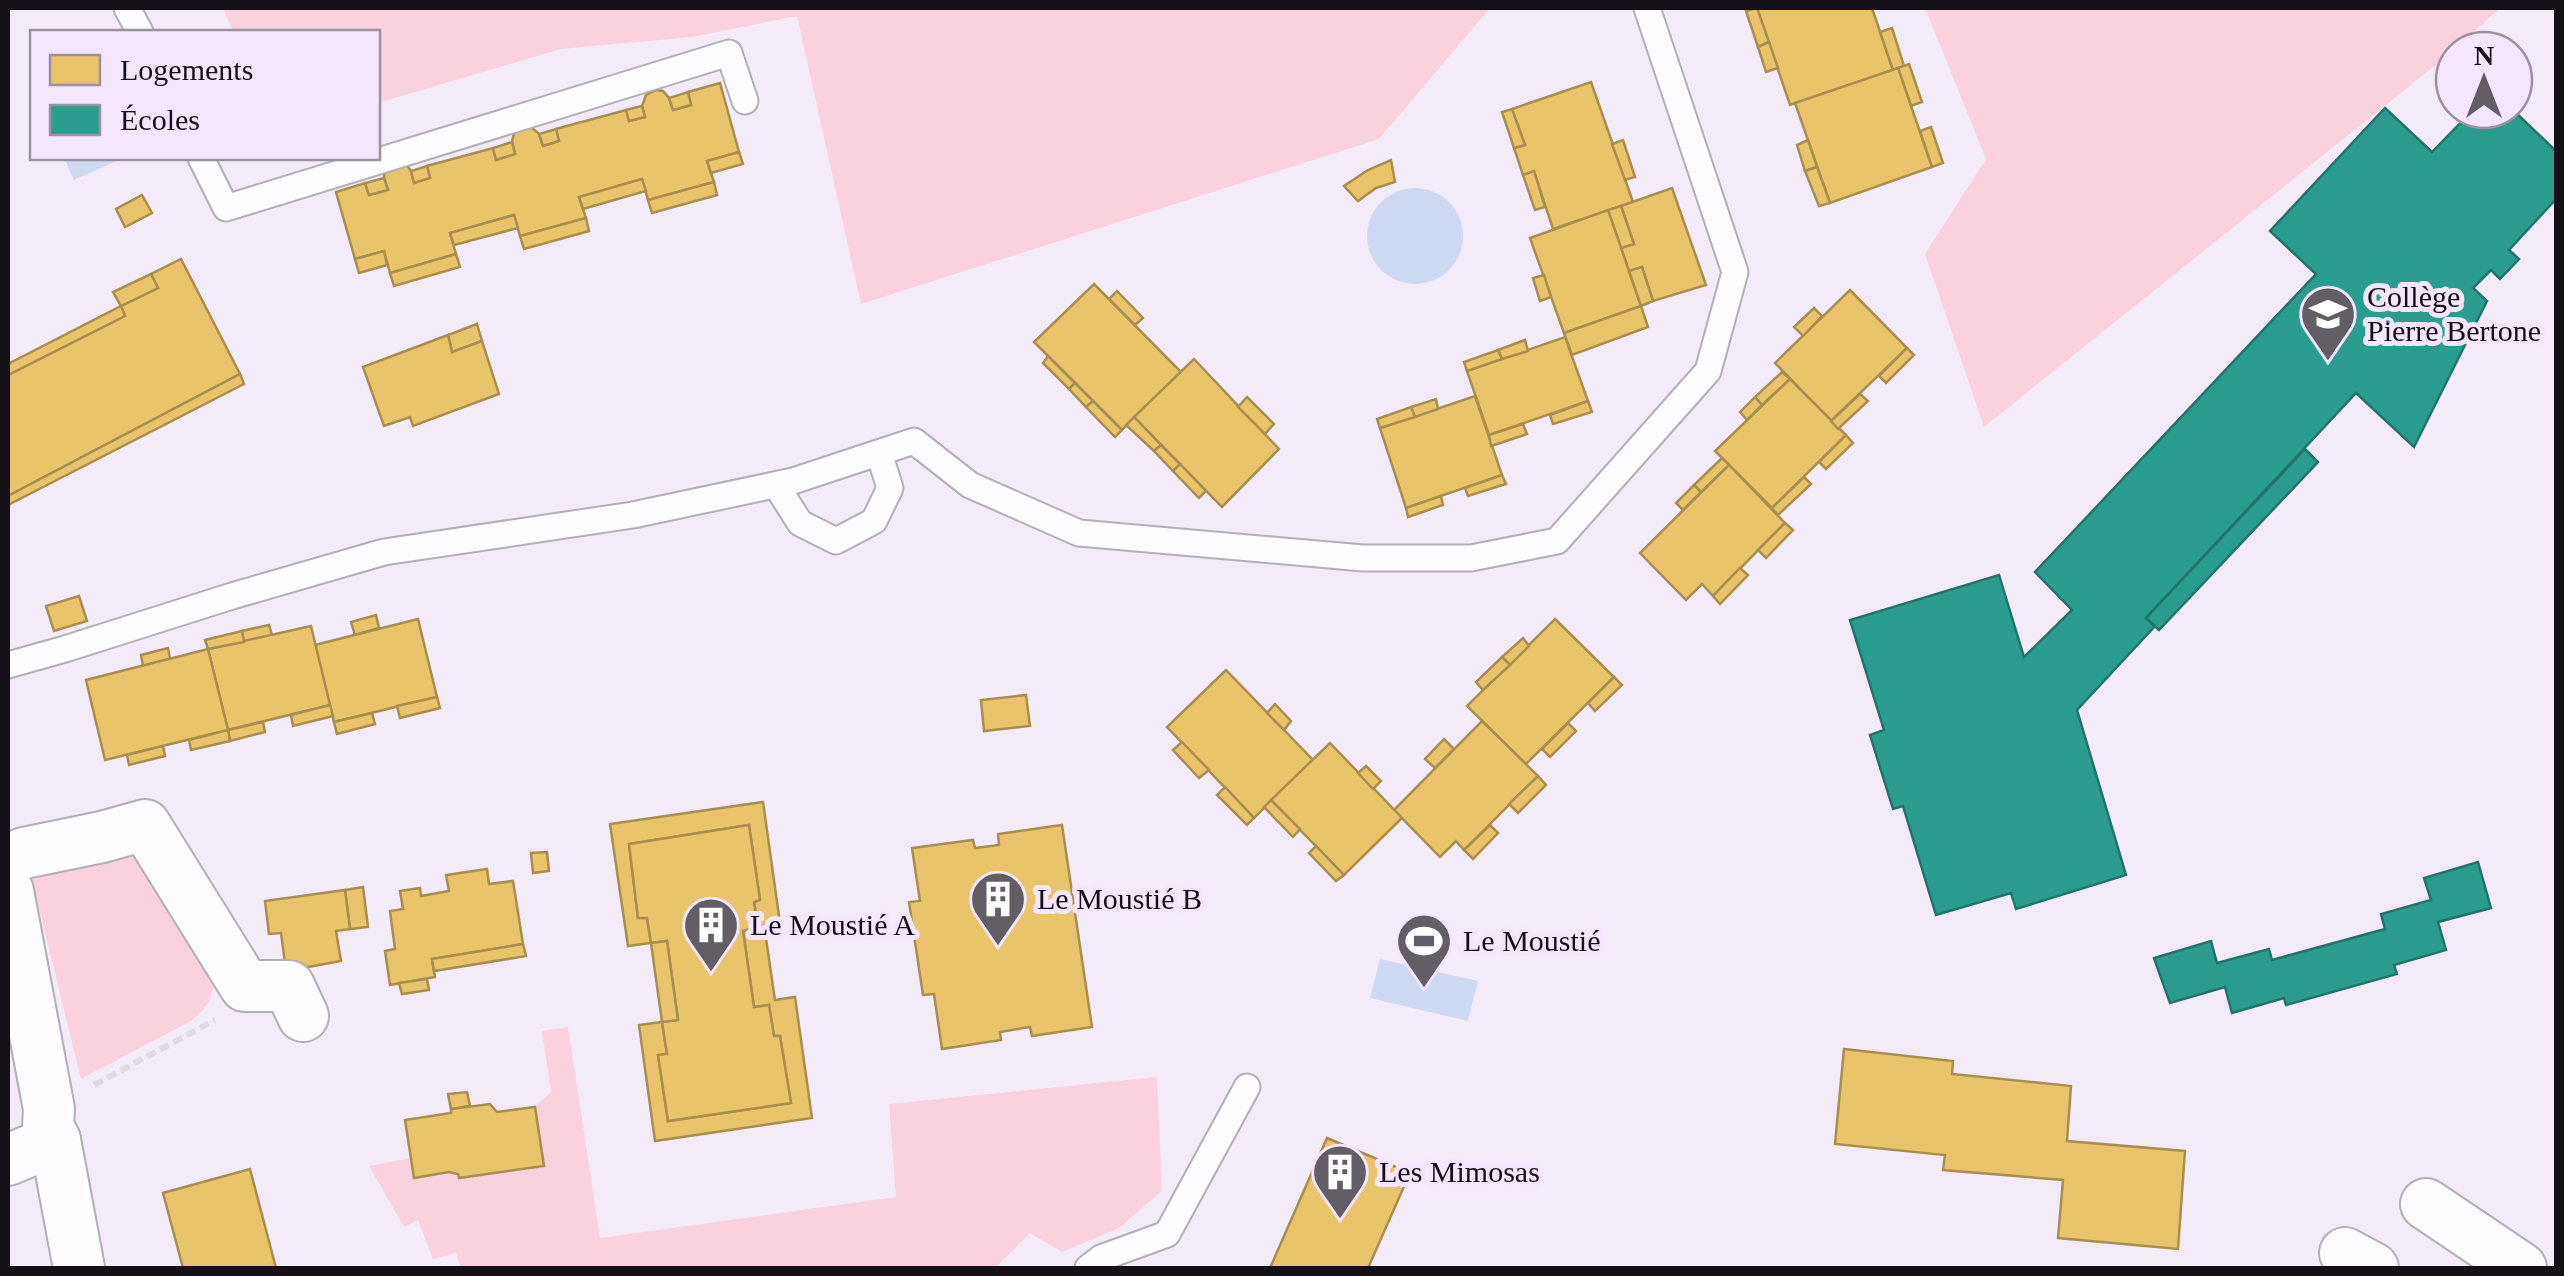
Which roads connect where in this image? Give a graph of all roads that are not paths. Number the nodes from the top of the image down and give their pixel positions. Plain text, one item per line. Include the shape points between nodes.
1 (1647, 8) edge
2 (745, 101) dead end
3 (202, 160) edge
4 (879, 453) junction
5 (776, 485) junction
6 (8, 665) edge
7 (8, 860) edge
8 (8, 891) edge
9 (303, 1016) dead end
10 (1246, 1087) dead end
11 (52, 1124) junction
12 (8, 1160) edge
13 (2426, 1204) dead end
14 (79, 1268) edge
15 (1088, 1268) edge
16 (2520, 1268) edge

1 - 4 lane via 1734,272 1708,371 1556,541 1471,558 1363,558 1079,533 970,484 914,441
2 - 3 lane via 729,53 226,208
4 - 5 lane
4 - 5 lane via 890,488 874,521 836,541 800,524
5 - 6 lane via 634,516 384,552
7 - 9 street via 145,825 245,986 290,986
8 - 11 street
10 - 15 lane via 1167,1234
11 - 12 street
11 - 14 street
13 - 16 street

